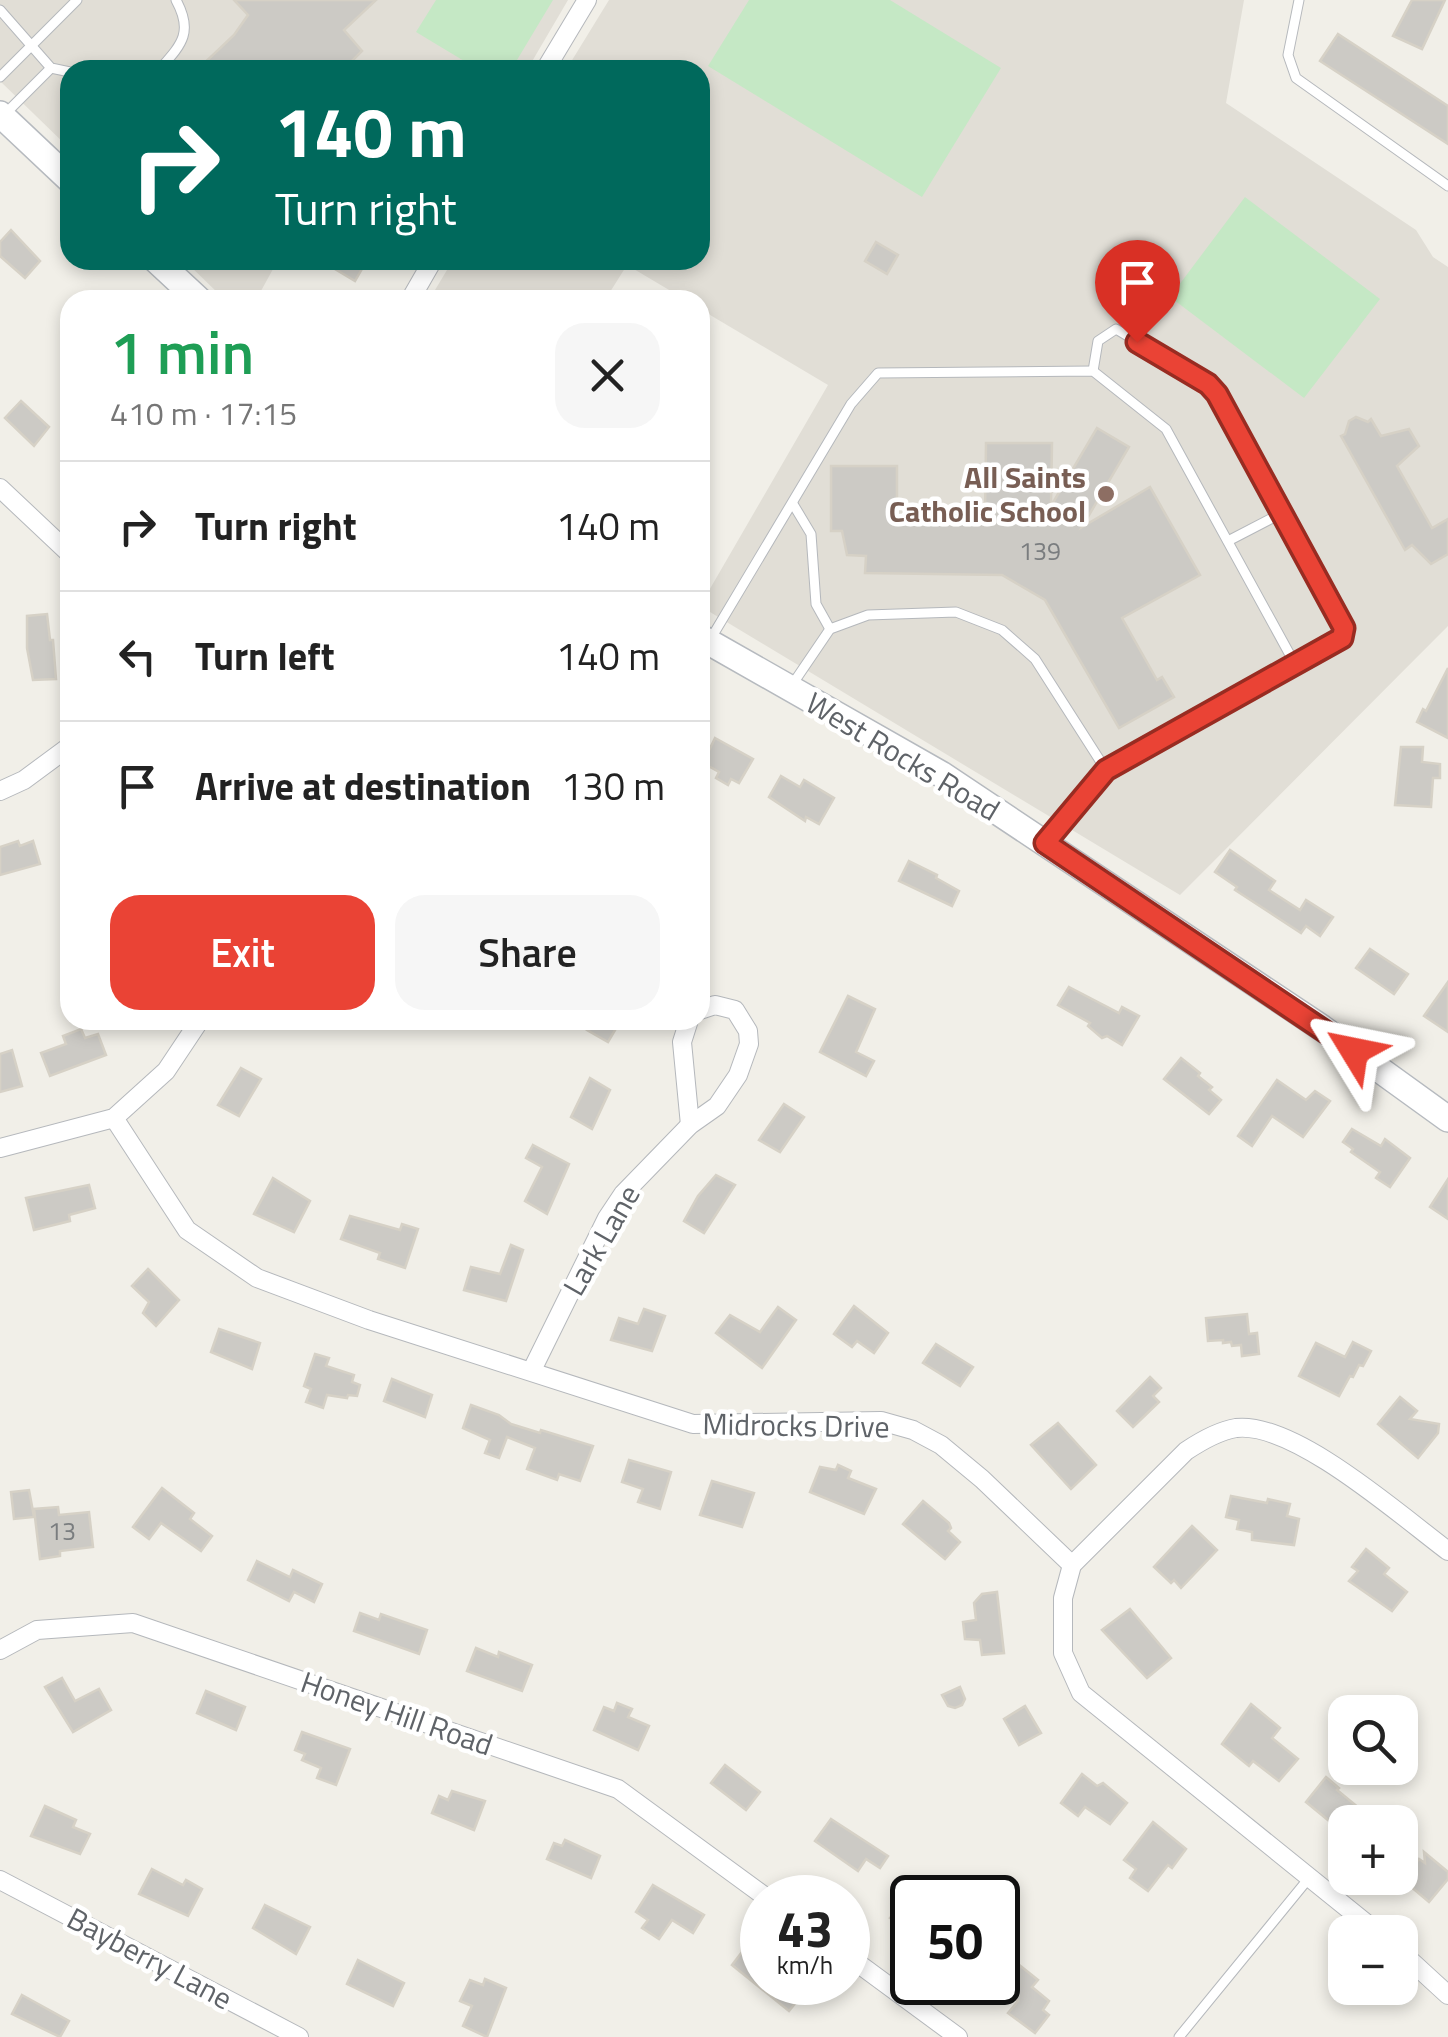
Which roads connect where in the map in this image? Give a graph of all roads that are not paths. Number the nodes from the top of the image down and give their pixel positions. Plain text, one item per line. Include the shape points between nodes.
1 (77, 0) edge
2 (176, 0) edge
3 (587, 0) edge
4 (1299, 0) edge
5 (0, 10) edge
6 (30, 46) junction
7 (168, 60) edge
8 (551, 60) edge
9 (51, 68) junction
10 (60, 70) edge
11 (0, 77) edge
12 (1, 115) edge
13 (60, 163) edge
14 (1448, 186) edge
15 (167, 270) edge
16 (188, 290) edge
17 (1093, 371) junction
18 (0, 488) edge
19 (792, 504) junction
20 (1282, 512) junction
21 (1228, 541) junction
22 (60, 545) edge
23 (830, 629) junction
24 (710, 631) edge
25 (710, 643) edge
26 (1295, 664) junction
27 (790, 688) junction
28 (60, 753) edge
29 (1106, 770) junction
30 (0, 791) edge
31 (1045, 843) junction
32 (710, 1007) edge
33 (193, 1030) edge
34 (686, 1030) edge
35 (114, 1118) junction
36 (1448, 1119) edge
37 (690, 1125) junction
38 (0, 1148) edge
39 (532, 1370) junction
40 (1448, 1551) edge
41 (1072, 1565) junction
42 (0, 1650) edge
43 (740, 1878) edge
44 (1309, 1878) junction
45 (0, 1880) edge
46 (1356, 1915) edge
47 (1418, 1968) edge
48 (870, 1972) edge
49 (1448, 1995) edge
50 (299, 2037) edge
51 (958, 2037) edge
52 (1178, 2037) edge

1 - 6 lane
2 - 7 lane via 185,34
3 - 8 street
4 - 14 lane via 1288,55 1296,78
5 - 6 lane
6 - 9 lane
6 - 11 lane
9 - 10 lane
9 - 12 lane
12 - 13 main road
15 - 16 main road
17 - 19 lane via 878,373 851,404
17 - 20 lane via 1098,341 1116,329 1208,384
17 - 21 lane via 1166,428
18 - 22 street
19 - 23 lane via 812,534 816,604
19 - 24 lane
20 - 21 lane
20 - 26 lane via 1344,628 1342,638
21 - 26 lane
23 - 27 lane
23 - 29 lane via 868,615 956,612 1002,630 1035,659
25 - 27 main road, West Rocks Road
26 - 29 lane
27 - 31 main road, West Rocks Road
28 - 30 street
29 - 31 lane
31 - 36 main road, West Rocks Road
32 - 37 street, Lark Lane via 735,1010 749,1044 716,1106
33 - 35 street via 166,1071
34 - 37 street
35 - 38 street
35 - 39 street, Midrocks Drive via 187,1230 256,1278
37 - 39 street, Lark Lane via 607,1218
39 - 41 street, Midrocks Drive via 693,1424 881,1421 913,1430 982,1479
40 - 41 street via 1332,1464 1271,1432 1237,1428 1186,1451
41 - 44 street via 1063,1598 1063,1653 1081,1693
42 - 43 street, Honey Hill Road via 37,1630 133,1623 618,1789
44 - 46 street
44 - 52 lane
45 - 50 street, Bayberry Lane
47 - 49 street
48 - 51 street

